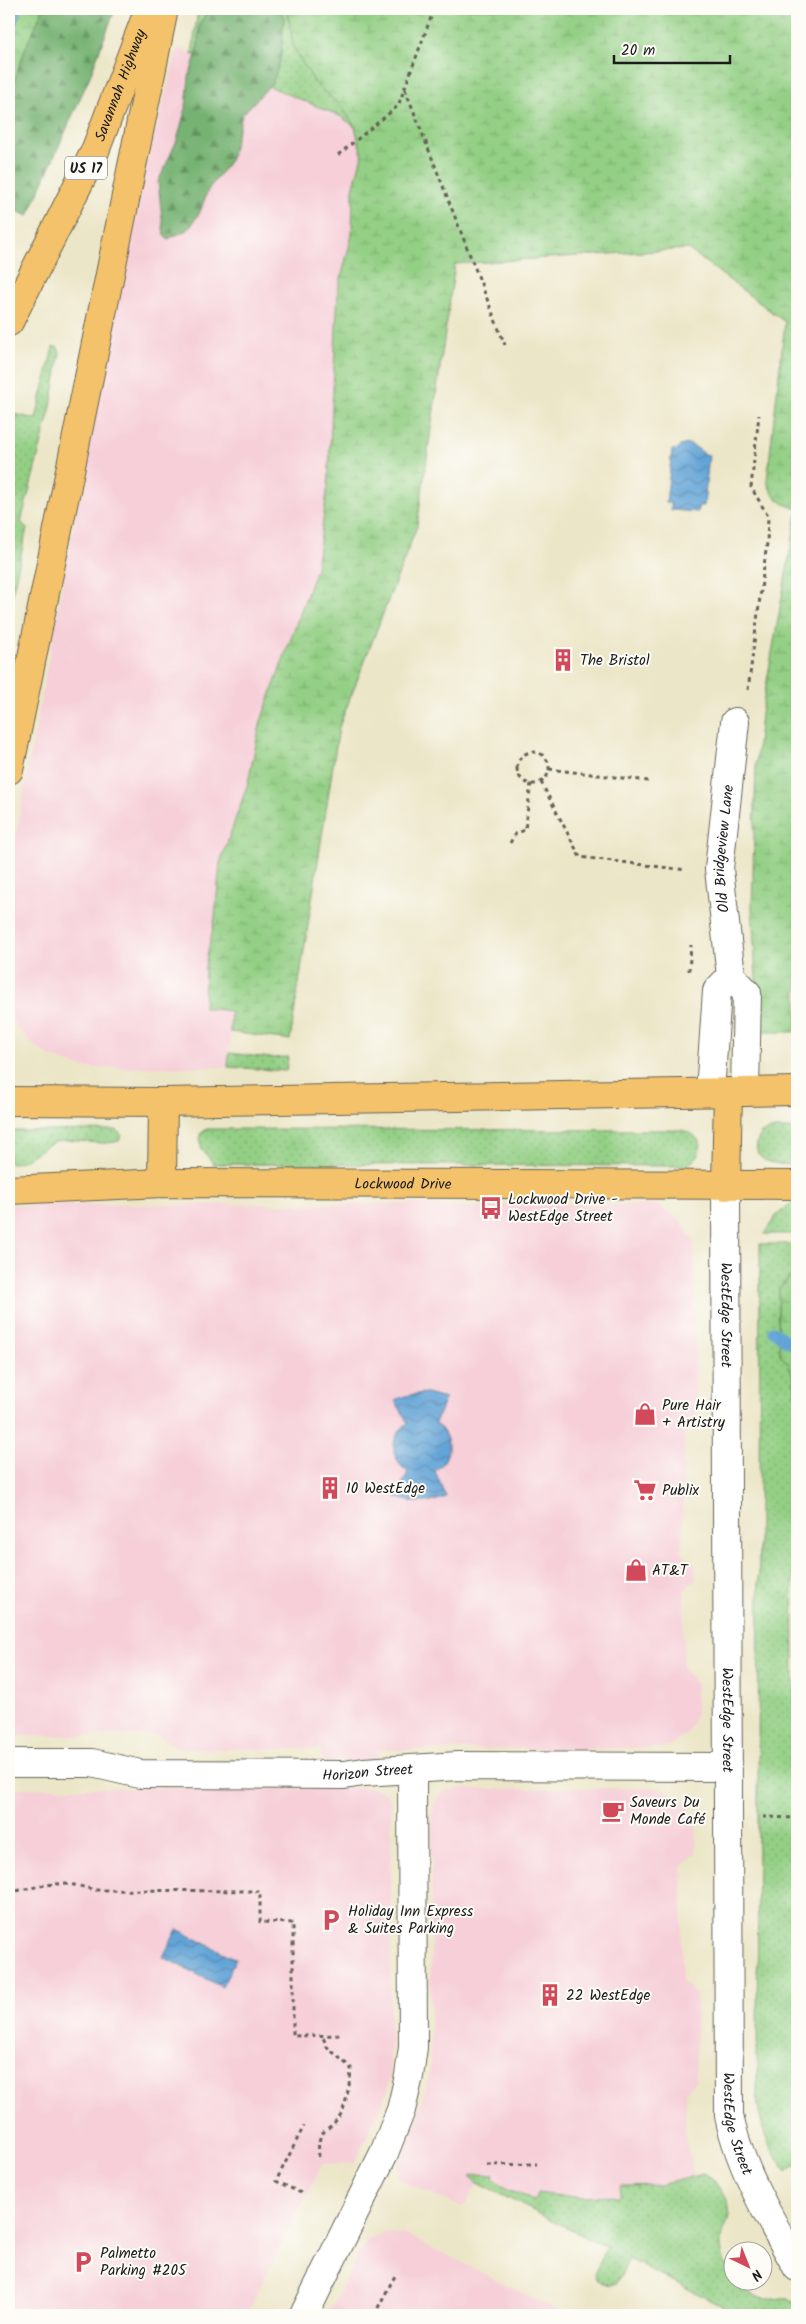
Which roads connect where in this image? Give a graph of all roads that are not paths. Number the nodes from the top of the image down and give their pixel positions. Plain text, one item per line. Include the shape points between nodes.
1 (149, 9) edge
2 (164, 9) edge
3 (9, 322) edge
4 (736, 722) road end
5 (9, 770) edge
6 (731, 976) junction
7 (797, 1091) edge
8 (728, 1092) junction
9 (9, 1102) edge
10 (163, 1102) junction
11 (162, 1183) junction
12 (797, 1185) edge
13 (726, 1186) junction
14 (9, 1190) edge
15 (9, 1763) edge
16 (727, 1767) junction
17 (412, 1769) junction
18 (797, 2267) edge
19 (304, 2315) edge

1 - 3 main road, Savannah Highway / US 17 via 95,151
2 - 5 main road
4 - 6 street, Old Bridgeview Lane via 718,869
6 - 8 street via 717,991
6 - 8 street via 747,993
7 - 8 main road
8 - 10 main road
8 - 13 main road
9 - 10 main road
10 - 11 main road
11 - 13 main road, Lockwood Drive
11 - 14 main road, Lockwood Drive
12 - 13 main road, Lockwood Drive
13 - 16 street, WestEdge Street
15 - 17 street, Horizon Street via 92,1763 140,1774 344,1775
16 - 17 street, Horizon Street via 458,1766
16 - 18 street, WestEdge Street via 729,2116 734,2141 744,2164
17 - 19 street via 413,2047 409,2076 401,2110 384,2153

